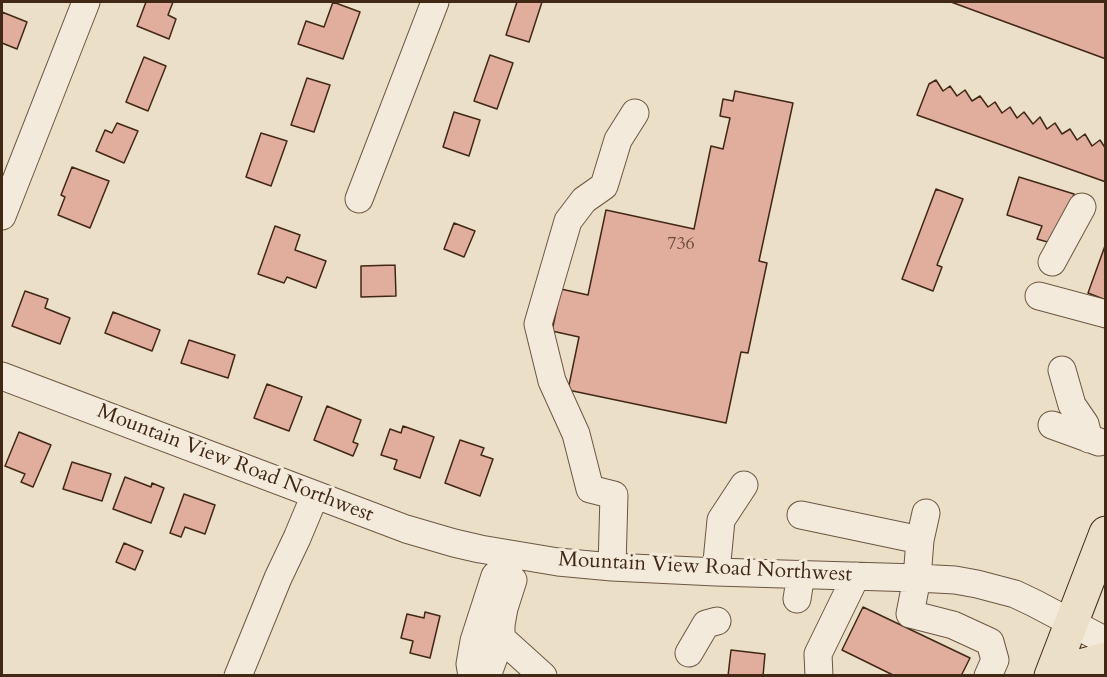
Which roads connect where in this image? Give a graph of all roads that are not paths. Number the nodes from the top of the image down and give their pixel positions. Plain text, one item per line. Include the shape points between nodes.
1 (86, 2) edge
2 (435, 2) edge
3 (635, 112) dead end
4 (359, 199) dead end
5 (1082, 207) dead end
6 (2, 216) edge
7 (1052, 262) dead end
8 (1039, 296) dead end
9 (1106, 314) edge
10 (1062, 370) dead end
11 (2, 376) edge
12 (1052, 425) dead end
13 (1097, 441) edge
14 (744, 485) dead end
15 (315, 495) junction
16 (926, 513) dead end
17 (801, 515) dead end
18 (920, 540) junction
19 (1101, 547) edge
20 (514, 555) junction
21 (612, 567) junction
22 (716, 572) junction
23 (856, 576) junction
24 (917, 578) junction
25 (1106, 603) edge
26 (717, 621) dead end
27 (1071, 622) junction
28 (501, 638) junction
29 (1106, 641) edge
30 (689, 653) dead end
31 (1106, 659) edge
32 (238, 675) edge
33 (472, 675) edge
34 (487, 675) edge
35 (543, 675) edge
36 (819, 675) edge
37 (988, 675) edge
38 (1051, 675) edge
39 (1065, 675) edge

1 - 6 street
2 - 4 street
3 - 21 street via 618,140 604,186 584,200 568,221 538,324 552,381 576,434 590,489 614,495
5 - 7 street
8 - 9 street
10 - 13 street via 1072,405
11 - 15 street, Mountain View Road Northwest
12 - 13 street
14 - 22 street via 721,520
15 - 20 street, Mountain View Road Northwest via 417,532
15 - 32 street
16 - 18 street
17 - 18 street
18 - 24 street
19 - 25 highway
19 - 27 highway
20 - 21 street, Mountain View Road Northwest
20 - 28 street via 513,582 504,608
20 - 33 street via 495,576 474,641
21 - 22 street, Mountain View Road Northwest
22 - 23 street, Mountain View Road Northwest via 799,587
23 - 24 street, Mountain View Road Northwest
23 - 36 street via 818,654
24 - 27 street, Mountain View Road Northwest via 996,588
24 - 37 street via 910,614 952,625 990,642 995,660
26 - 30 street via 706,624
27 - 29 street, Mountain View Road Northwest
27 - 38 highway
28 - 34 street
28 - 35 street
31 - 39 highway

